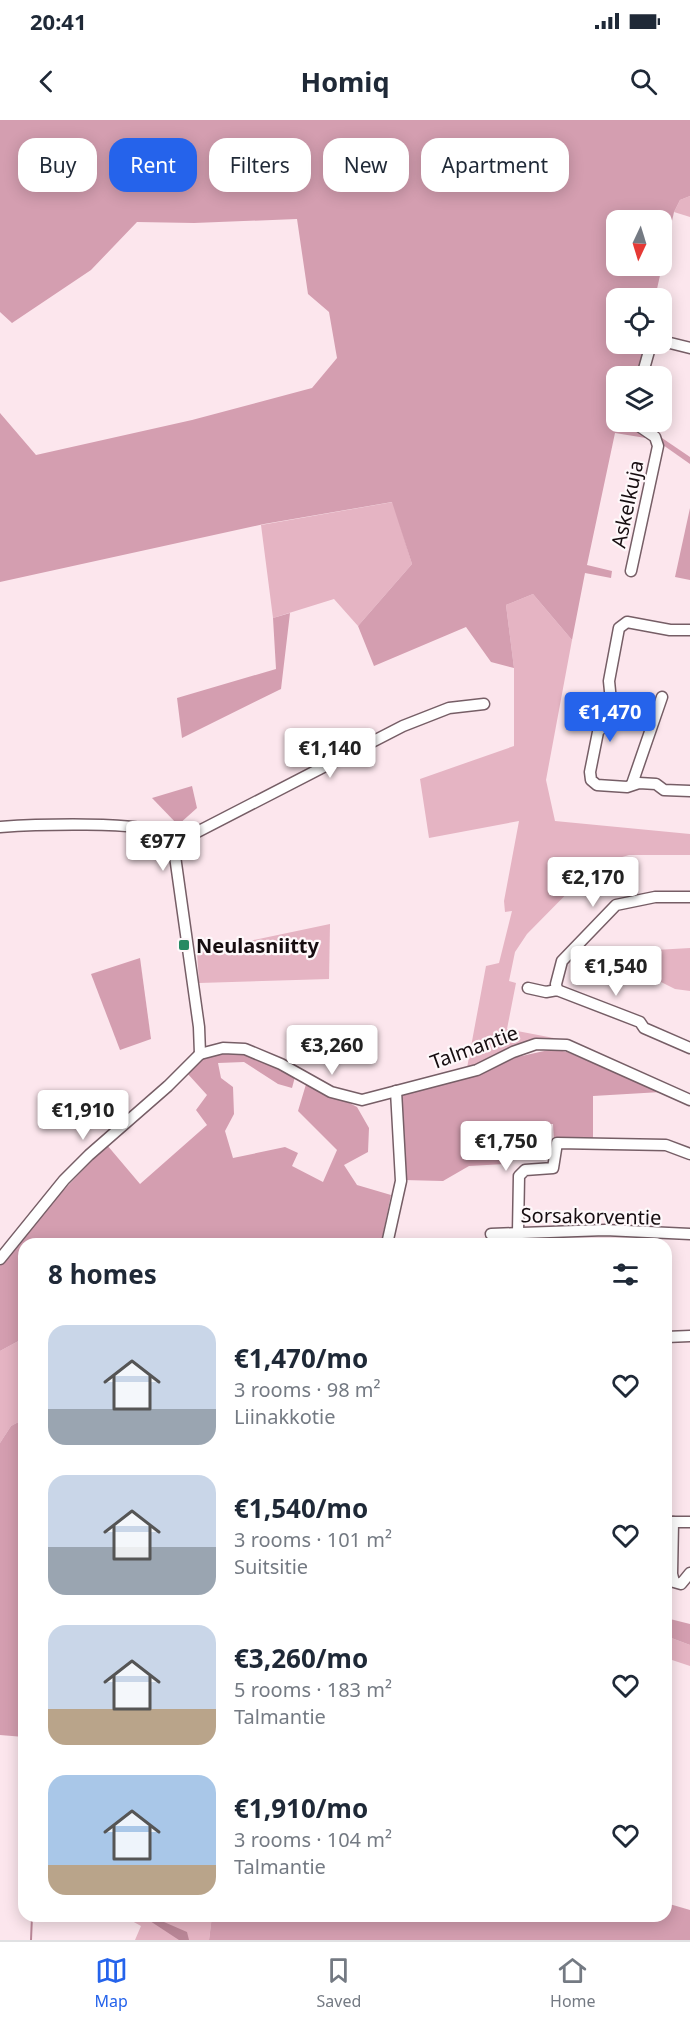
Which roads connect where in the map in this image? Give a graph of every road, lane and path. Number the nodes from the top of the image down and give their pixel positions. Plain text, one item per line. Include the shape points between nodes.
1 (672, 344) edge
2 (690, 348) edge
3 (648, 432) edge
4 (631, 571) dead end
5 (690, 630) edge
6 (662, 697) dead end
7 (484, 704) dead end
8 (632, 784) junction
9 (690, 791) edge
10 (0, 827) edge
11 (172, 845) junction
12 (690, 897) edge
13 (528, 988) dead end
14 (557, 990) junction
15 (690, 1048) edge
16 (200, 1054) junction
17 (396, 1091) junction
18 (690, 1100) edge
19 (690, 1154) edge
20 (492, 1234) dead end
21 (690, 1234) edge
22 (525, 1236) edge
23 (388, 1238) edge
24 (0, 1259) edge
25 (672, 1336) edge
26 (690, 1336) edge
27 (672, 1522) edge
28 (690, 1522) edge
29 (690, 1573) edge
30 (672, 1574) edge

1 - 2 street
3 - 4 street, Askelkuja via 658,446
5 - 8 street via 622,623 609,681 607,721 598,732 590,772 597,785
6 - 8 street
7 - 11 street via 449,708 403,726
8 - 9 street
10 - 11 street via 147,830 167,836
11 - 16 street
12 - 14 street via 645,898 616,905 562,961
13 - 14 street
14 - 15 street via 640,1022 644,1028
16 - 17 street, Talmantie via 223,1048 245,1049 353,1100
16 - 24 street via 80,1163
17 - 18 street, Talmantie via 477,1070 536,1044 553,1043
17 - 23 street via 401,1181
19 - 22 street via 666,1145 557,1143 553,1168 525,1170 519,1176
20 - 22 street, Sorsakorventie
21 - 22 street, Sorsakorventie via 642,1230
25 - 26 street
27 - 28 street
29 - 30 street via 681,1584 674,1582

